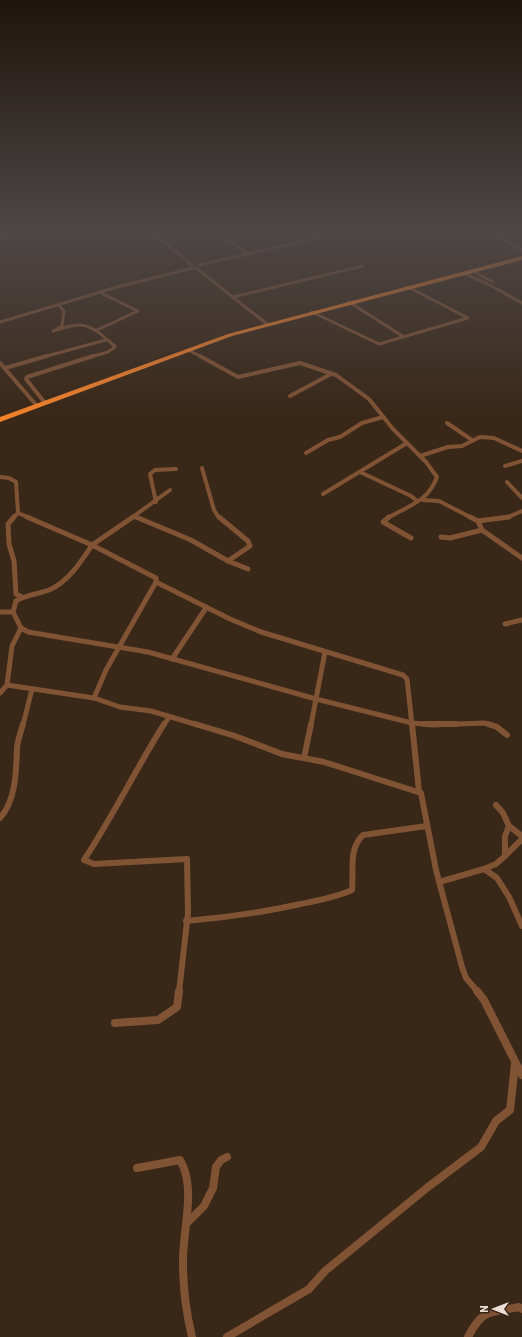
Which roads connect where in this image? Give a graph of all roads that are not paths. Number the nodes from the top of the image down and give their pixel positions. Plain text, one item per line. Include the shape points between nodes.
1 (89, 295) edge
2 (106, 295) edge
3 (375, 295) edge
4 (424, 295) edge
5 (508, 295) edge
6 (234, 296) edge
7 (349, 302) junction
8 (522, 303) edge
9 (59, 305) junction
10 (312, 312) junction
11 (0, 322) edge
12 (269, 324) junction
13 (97, 330) junction
14 (404, 337) junction
15 (106, 340) junction
16 (188, 350) junction
17 (0, 363) edge
18 (5, 368) junction
19 (331, 374) junction
20 (290, 396) dead end
21 (45, 403) junction
22 (37, 406) junction
23 (383, 417) junction
24 (0, 420) edge
25 (447, 423) dead end
26 (472, 440) junction
27 (407, 443) junction
28 (522, 451) edge
29 (306, 453) dead end
30 (420, 456) junction
31 (522, 461) edge
32 (506, 466) dead end
33 (202, 468) dead end
34 (176, 469) dead end
35 (360, 472) junction
36 (0, 477) edge
37 (507, 482) dead end
38 (170, 490) dead end
39 (432, 490) junction
40 (323, 494) dead end
41 (522, 498) edge
42 (423, 500) junction
43 (439, 500) junction
44 (417, 501) junction
45 (156, 502) junction
46 (522, 511) edge
47 (18, 513) junction
48 (134, 516) junction
49 (478, 521) junction
50 (482, 530) junction
51 (441, 537) dead end
52 (411, 538) dead end
53 (92, 545) junction
54 (521, 559) edge
55 (228, 561) junction
56 (248, 569) dead end
57 (156, 582) junction
58 (22, 597) junction
59 (206, 608) junction
60 (0, 612) edge
61 (13, 612) junction
62 (522, 620) edge
63 (505, 624) dead end
64 (21, 628) junction
65 (120, 648) junction
66 (325, 652) junction
67 (172, 659) junction
68 (6, 685) junction
69 (32, 689) junction
70 (0, 693) edge
71 (94, 698) junction
72 (316, 700) junction
73 (169, 717) junction
74 (412, 723) junction
75 (508, 735) dead end
76 (304, 758) junction
77 (419, 792) junction
78 (496, 805) dead end
79 (0, 818) edge
80 (427, 826) junction
81 (509, 826) junction
82 (522, 837) edge
83 (505, 856) junction
84 (484, 869) junction
85 (440, 882) junction
86 (186, 921) junction
87 (522, 926) edge
88 (115, 1023) dead end
89 (515, 1064) junction
90 (522, 1075) edge
91 (227, 1157) dead end
92 (137, 1168) dead end
93 (186, 1224) junction
94 (522, 1309) edge
95 (192, 1337) edge
96 (227, 1337) edge
97 (468, 1337) edge

1 - 9 street
2 - 13 street via 138,311
3 - 7 highway
4 - 14 street via 468,318
5 - 8 street
6 - 12 street
7 - 10 highway
7 - 14 street
9 - 11 street
9 - 13 street via 64,311 62,326 53,332 76,324 87,325
10 - 12 highway
10 - 14 street via 379,344
12 - 16 highway
13 - 15 street
15 - 18 street
15 - 21 street via 114,344 114,349 27,377 28,384
16 - 19 street via 238,377 300,363
16 - 21 highway
17 - 18 street
18 - 22 street
19 - 20 street
19 - 23 street via 369,399
21 - 22 highway
22 - 24 highway
23 - 27 street
23 - 29 street via 362,423
25 - 26 street
26 - 28 street via 480,437 494,438
26 - 30 street via 462,446 448,447
27 - 30 street
27 - 35 street
30 - 39 street via 436,475
31 - 32 street
33 - 55 street via 214,510 220,519 248,541 250,546
34 - 45 street via 155,470 150,474
35 - 40 street
35 - 44 street
36 - 47 street via 16,482
37 - 41 street
38 - 45 street
39 - 42 street
39 - 43 street
42 - 43 street
42 - 44 street
43 - 49 street
44 - 52 street via 383,522
45 - 48 street
46 - 49 street via 515,516
47 - 53 street
47 - 58 street via 8,524 16,594
48 - 53 street
48 - 55 street via 191,540
49 - 50 street
50 - 51 street via 450,538
50 - 54 street
53 - 57 street via 156,578
53 - 58 street via 79,564 55,587
55 - 56 street
57 - 59 street
57 - 65 street
58 - 61 street via 16,601
59 - 66 street via 284,641
59 - 67 street
60 - 61 street
61 - 64 street
62 - 63 street
64 - 65 street via 42,635
64 - 68 street via 12,646
65 - 67 street
65 - 71 street via 106,670
66 - 72 street
66 - 74 street via 404,675 407,679
67 - 72 street
68 - 69 street
68 - 70 street
69 - 71 street
69 - 79 street via 17,748 18,761 12,794 8,810
71 - 73 street via 120,707 137,708
72 - 74 street
72 - 76 street
73 - 76 street via 235,736 282,754
73 - 86 street via 84,860 94,864 187,859
74 - 75 street via 484,723 497,727
74 - 77 street
76 - 77 street
77 - 80 street via 422,796
78 - 81 street
80 - 85 street
80 - 86 street via 363,835 358,838 354,846 352,890 339,897 218,919
81 - 82 street
81 - 83 street via 504,836
82 - 83 street
83 - 84 street via 496,864
84 - 85 street
84 - 87 street via 497,878
85 - 89 street via 466,978 484,1000
86 - 88 street via 177,1007 158,1020
89 - 90 street
89 - 96 street via 510,1110 496,1121 481,1147 325,1272 309,1289
91 - 93 street via 221,1160 216,1168 213,1188 204,1206
92 - 93 street via 180,1160 183,1163 187,1186
93 - 95 street via 182,1252 183,1286
94 - 97 street via 520,1307 483,1314

